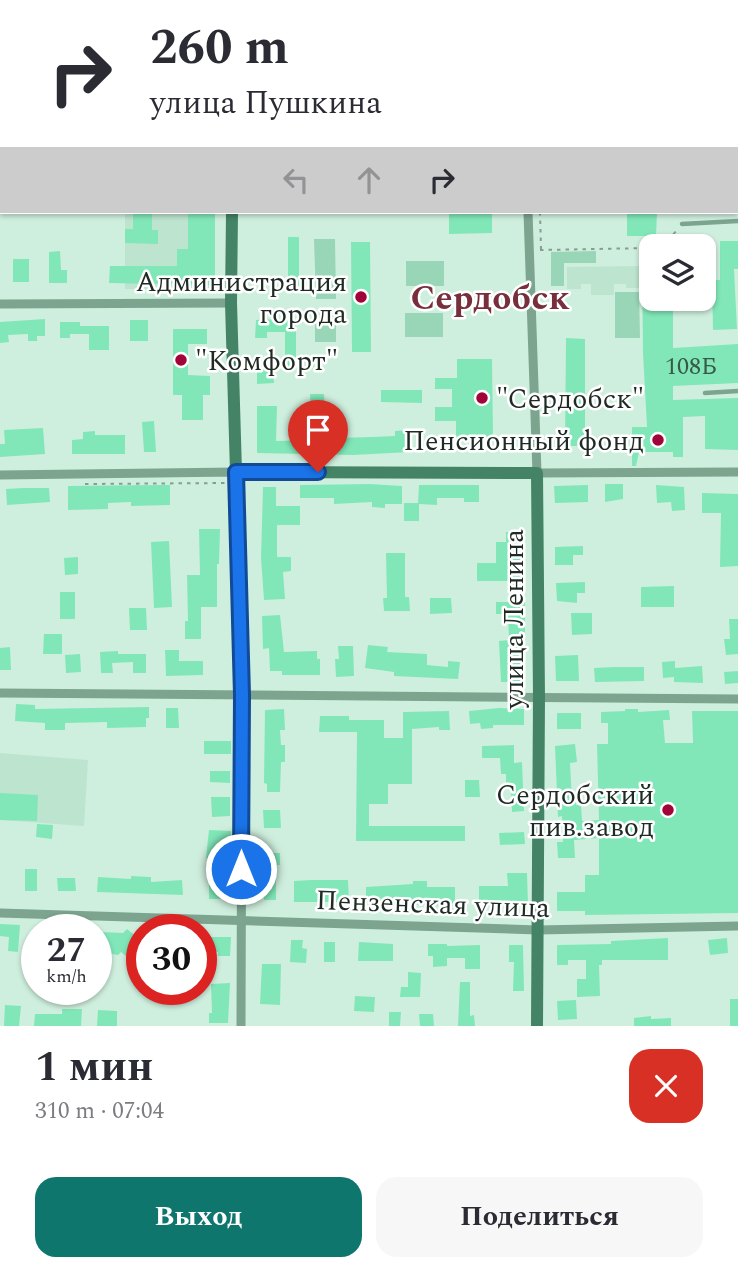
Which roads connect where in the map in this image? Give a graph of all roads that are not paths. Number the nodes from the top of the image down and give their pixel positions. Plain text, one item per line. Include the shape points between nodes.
1 (232, 214) edge
2 (528, 214) edge
3 (738, 221) edge
4 (682, 225) road end
5 (231, 303) junction
6 (0, 304) edge
7 (738, 391) edge
8 (705, 393) dead end
9 (738, 472) edge
10 (537, 473) junction
11 (0, 475) edge
12 (237, 478) junction
13 (0, 693) edge
14 (242, 695) junction
15 (539, 697) junction
16 (738, 699) edge
17 (0, 913) edge
18 (241, 919) junction
19 (738, 926) edge
20 (538, 930) junction
21 (241, 1026) edge
22 (537, 1026) edge

1 - 5 street
2 - 10 street, улица Ленина
3 - 4 lane
5 - 6 street
5 - 12 street
7 - 8 lane
9 - 10 street
10 - 12 street
10 - 15 street, улица Ленина
11 - 12 street
12 - 14 street
13 - 14 street
14 - 15 street
14 - 18 street
15 - 16 street
15 - 20 street, улица Ленина
17 - 18 street, Пензенская улица
18 - 20 street, Пензенская улица
18 - 21 street
19 - 20 street, Пензенская улица
20 - 22 street, улица Ленина

